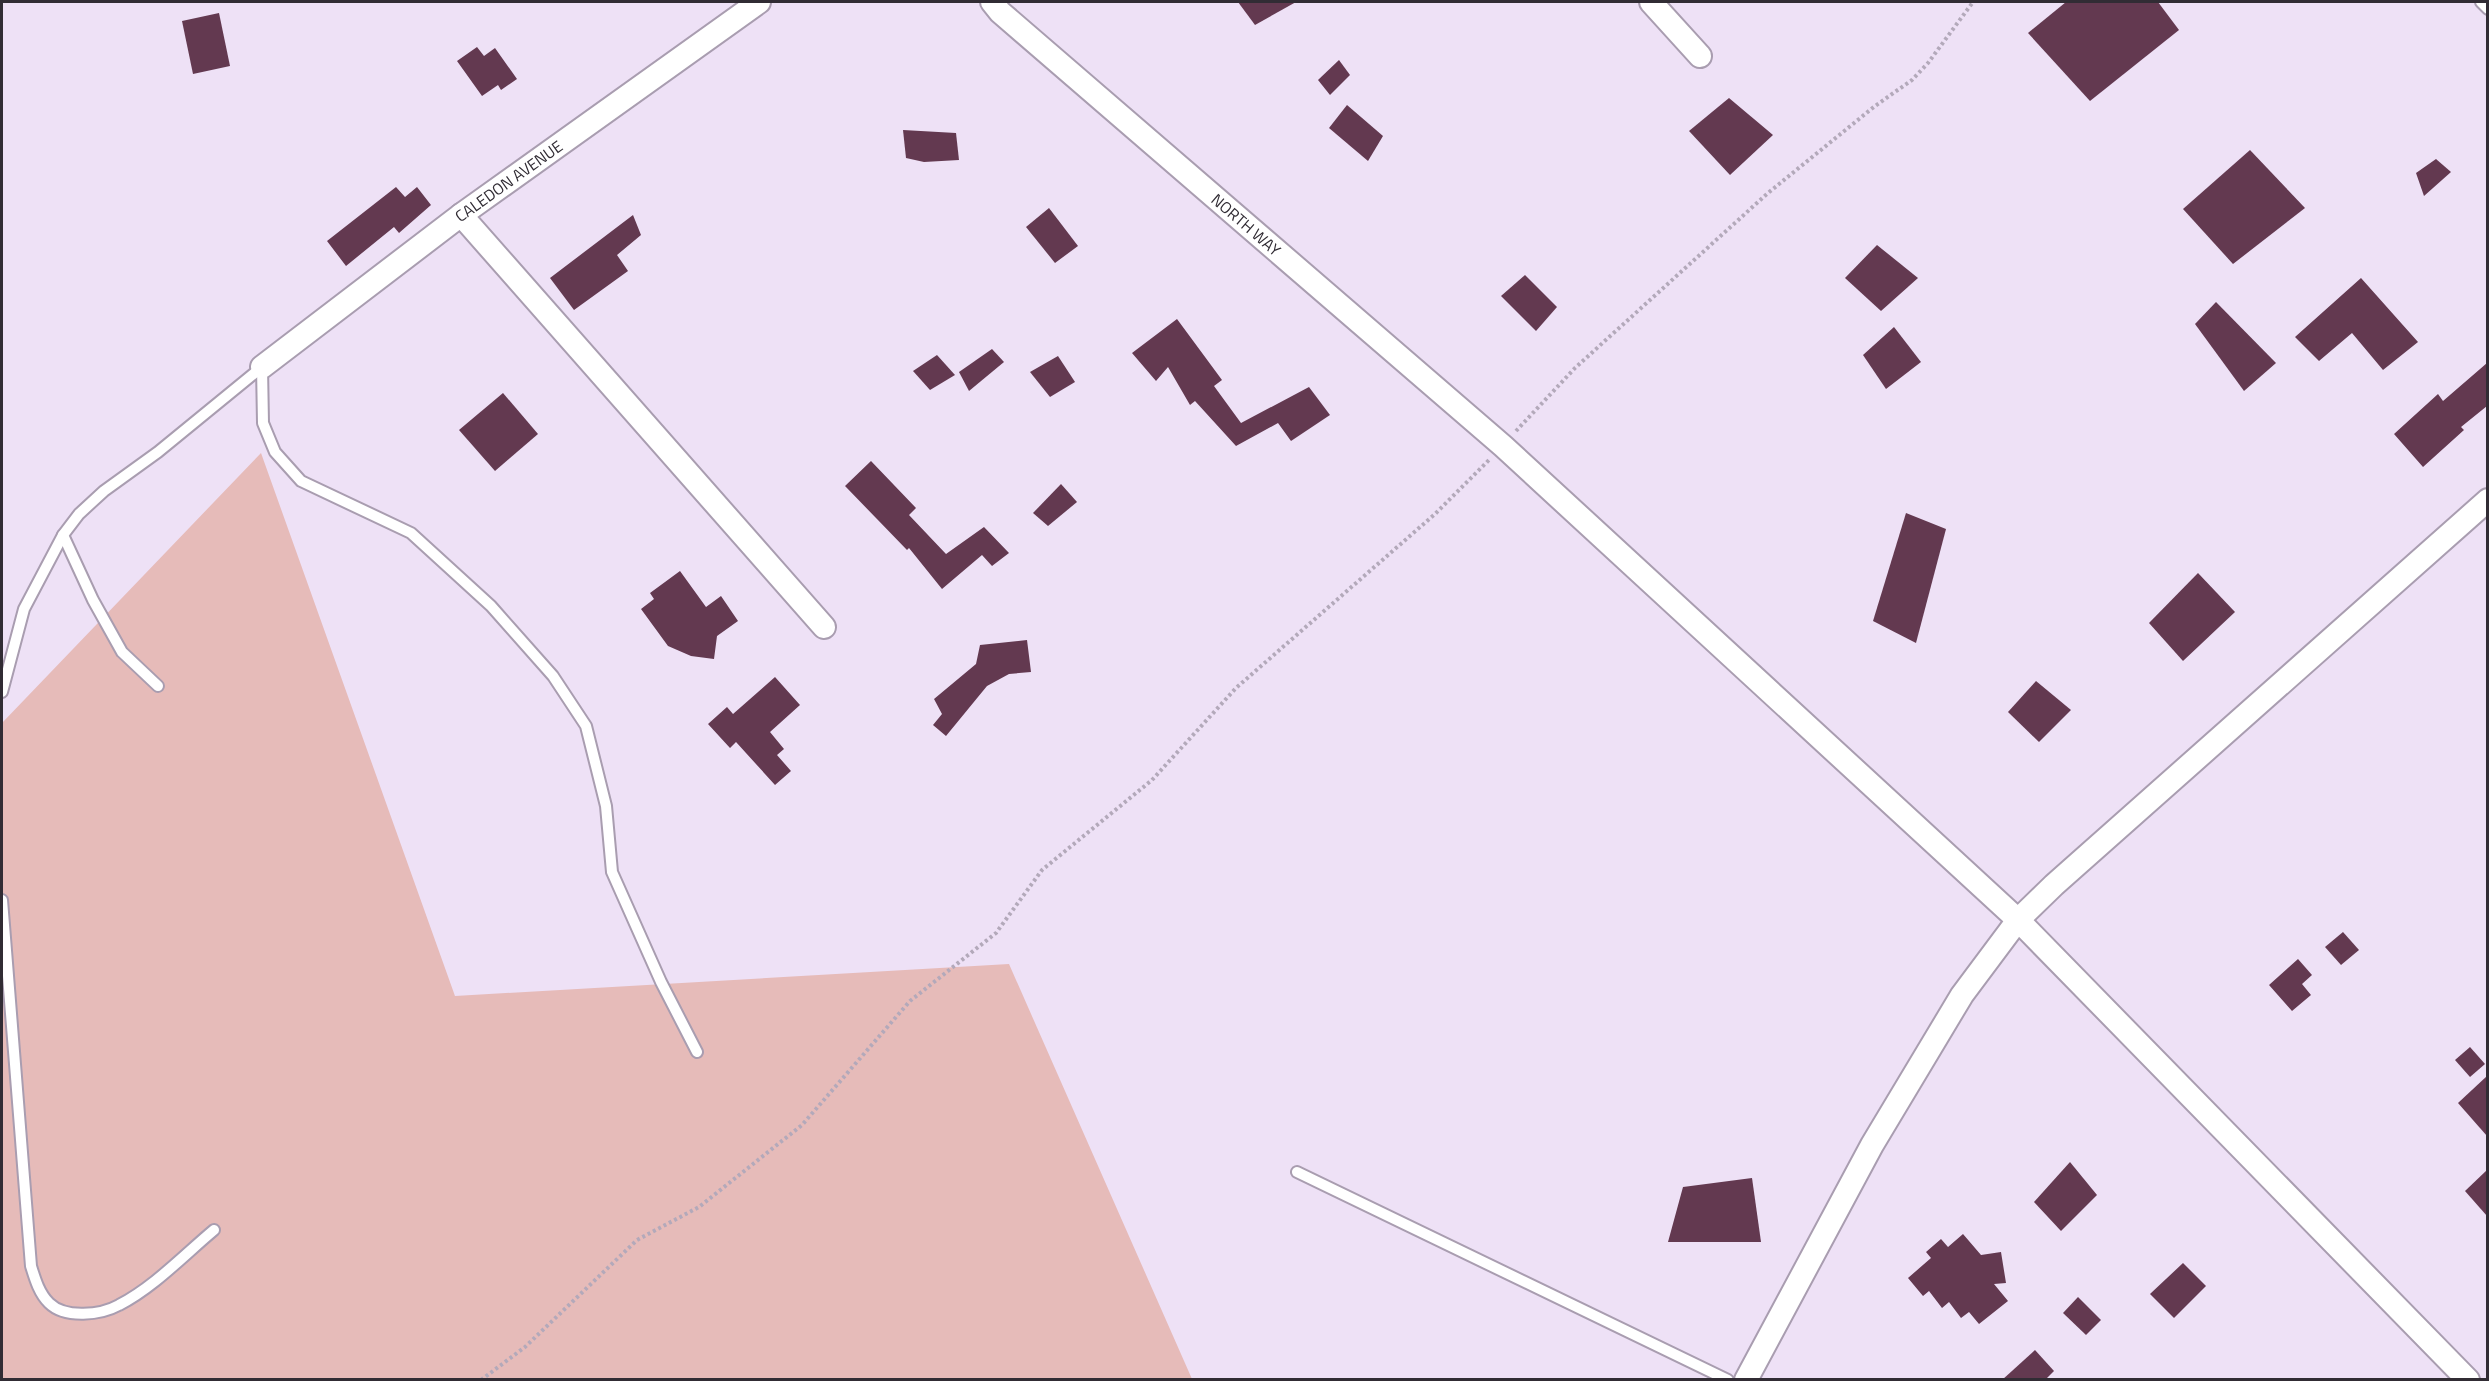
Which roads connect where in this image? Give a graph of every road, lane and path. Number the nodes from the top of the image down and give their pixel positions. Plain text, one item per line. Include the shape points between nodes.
1 (759, 2) edge
2 (992, 2) edge
3 (1651, 2) edge
4 (1973, 2) edge
5 (2481, 2) edge
6 (2487, 9) edge
7 (1701, 56) dead end
8 (461, 215) junction
9 (262, 367) junction
10 (1503, 446) junction
11 (2487, 500) edge
12 (63, 535) junction
13 (824, 627) dead end
14 (158, 686) dead end
15 (2, 692) edge
16 (2, 900) edge
17 (2018, 920) junction
18 (697, 1052) dead end
19 (1297, 1172) dead end
20 (214, 1230) dead end
21 (481, 1380) edge
22 (1728, 1380) edge
23 (1746, 1380) edge
24 (2468, 1380) edge

1 - 8 street, CALEDON AVENUE
2 - 10 street, NORTH WAY
3 - 7 street
4 - 10 path via 1912,80 1760,201 1575,368
5 - 6 lane
8 - 9 street, CALEDON AVENUE
8 - 13 street
9 - 12 lane via 104,491
9 - 18 lane via 263,423 275,452 301,482 411,533 491,606 554,676 586,726 606,806 612,872
10 - 17 street, NORTH WAY
10 - 21 path via 1435,514 1236,688 1152,780 1042,870 996,933 909,1001 802,1125 699,1207 637,1240 525,1347
11 - 17 street
12 - 14 lane via 122,652
12 - 15 lane via 24,609
16 - 20 lane via 31,1266 38,1287 49,1303 63,1313 80,1315 118,1306
17 - 23 street via 1962,995 1872,1145
17 - 24 street, NORTH WAY
19 - 22 lane

